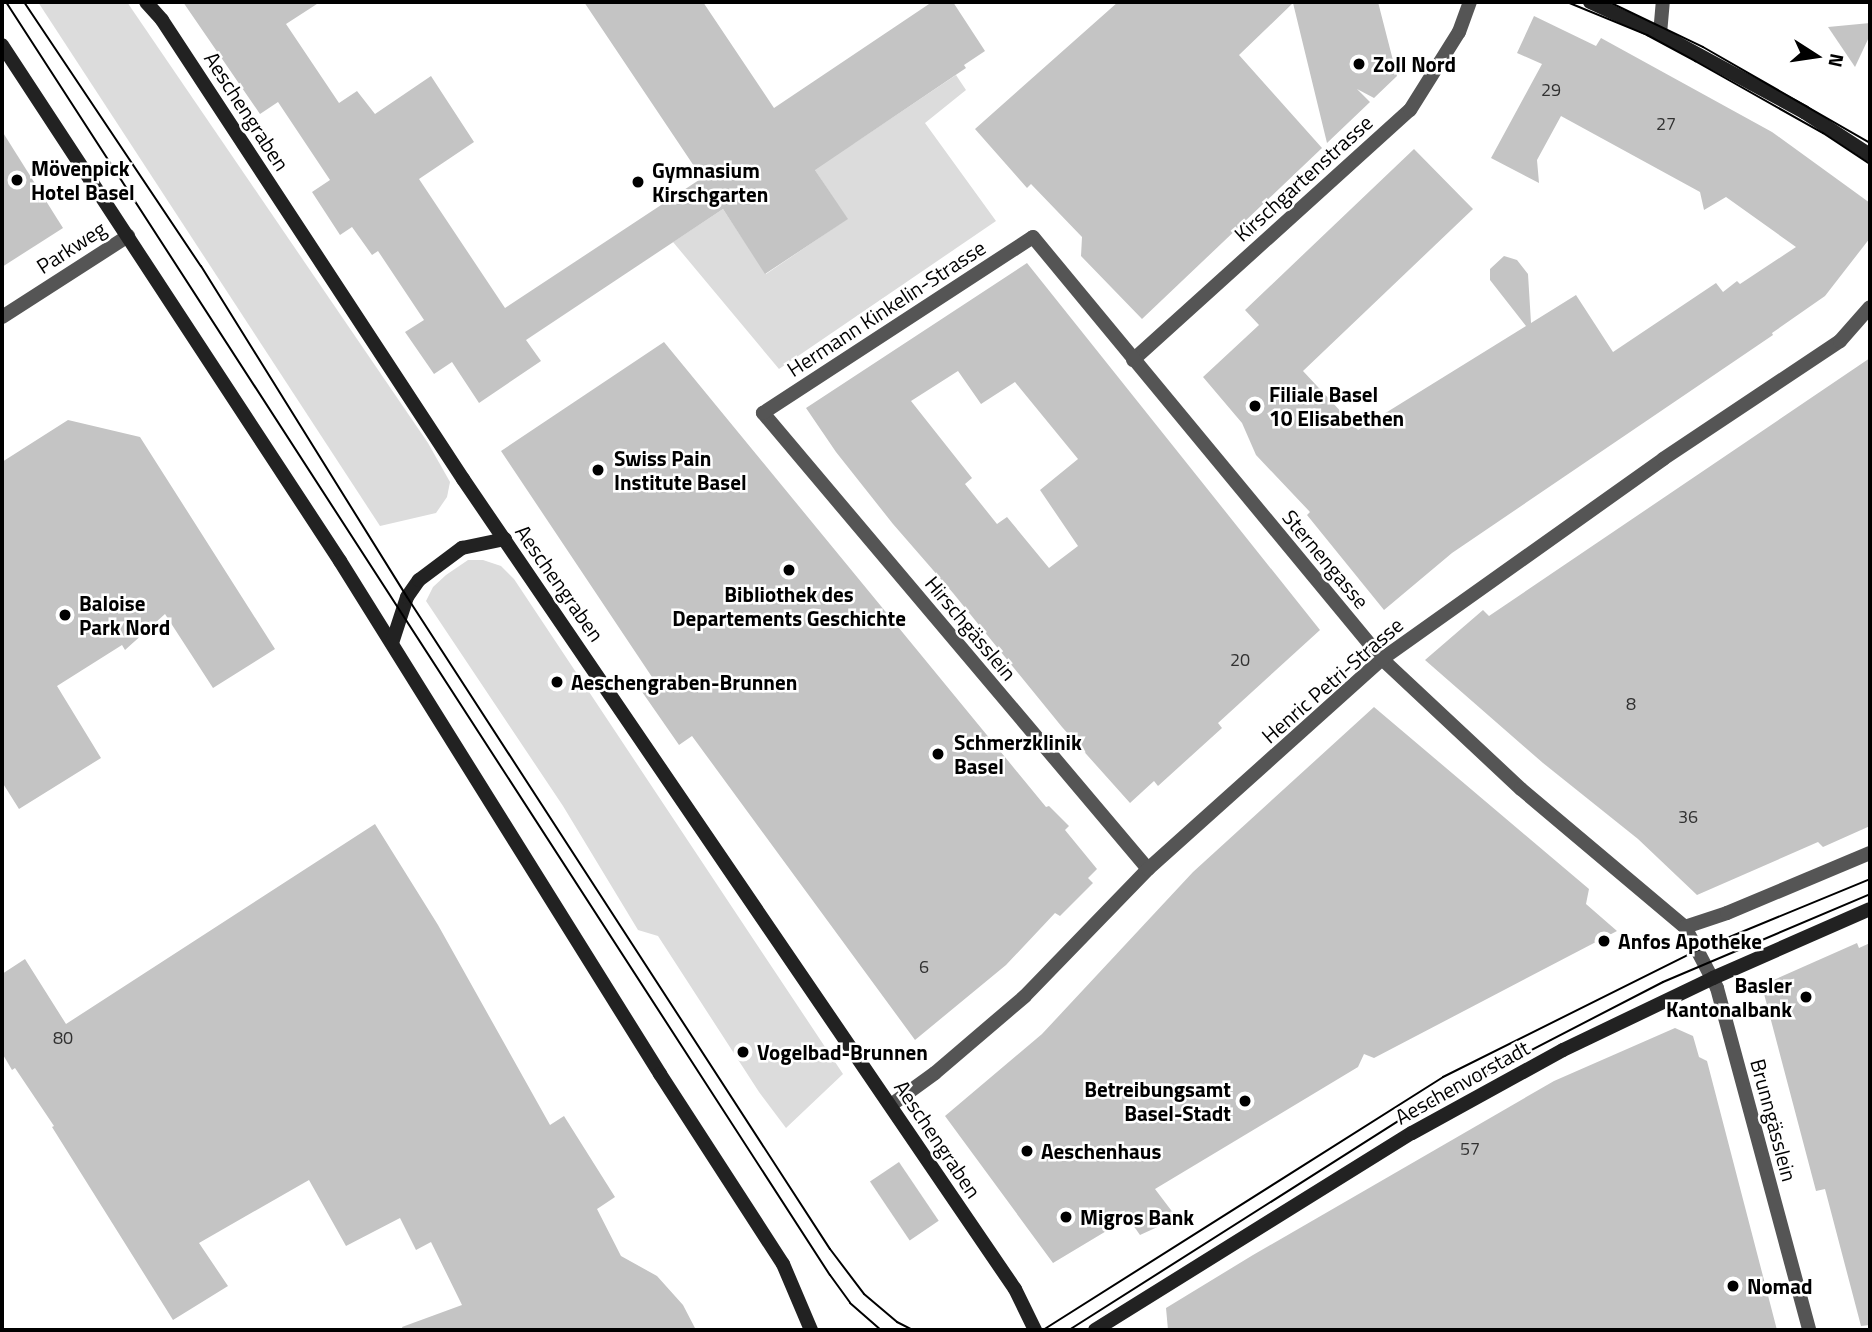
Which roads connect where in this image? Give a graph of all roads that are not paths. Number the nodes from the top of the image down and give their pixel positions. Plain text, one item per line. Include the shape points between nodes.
1 (146, 2) edge
2 (1470, 2) edge
3 (1590, 2) edge
4 (1663, 2) edge
5 (1660, 34) junction
6 (2, 45) edge
7 (1870, 155) edge
8 (128, 236) junction
9 (1033, 237) joint
10 (1870, 307) edge
11 (2, 317) edge
12 (1133, 360) junction
13 (762, 413) joint
14 (505, 539) junction
15 (392, 642) junction
16 (1382, 659) junction
17 (1870, 853) edge
18 (1148, 869) junction
19 (1870, 909) edge
20 (1685, 927) junction
21 (1713, 978) junction
22 (891, 1105) junction
23 (811, 1330) edge
24 (1035, 1330) edge
25 (1095, 1330) edge
26 (1809, 1330) edge

1 - 14 main road, Aeschengraben
2 - 12 street, Kirschgartenstrasse via 1459,32 1410,110
3 - 5 main road
4 - 5 street
5 - 7 main road via 1804,112
6 - 8 main road
8 - 11 street, Parkweg
8 - 15 main road
9 - 12 street, Sternengasse
9 - 13 street, Hermann Kinkelin-Strasse
10 - 16 street, Henric Petri-Strasse via 1840,341 1663,458
12 - 16 street, Sternengasse
13 - 18 street, Hirschgässlein
14 - 15 main road via 462,548 419,580 407,597
14 - 22 main road, Aeschengraben
15 - 23 main road via 783,1264
16 - 18 street, Henric Petri-Strasse
16 - 20 street, Sternengasse via 1521,789
17 - 20 street
18 - 22 street, Henric Petri-Strasse via 1025,996
19 - 21 main road, Aeschenvorstadt
20 - 21 street, Brunngässlein
21 - 25 main road, Aeschenvorstadt via 1563,1050 1412,1133
21 - 26 street, Brunngässlein
22 - 24 main road, Aeschengraben via 1015,1289

